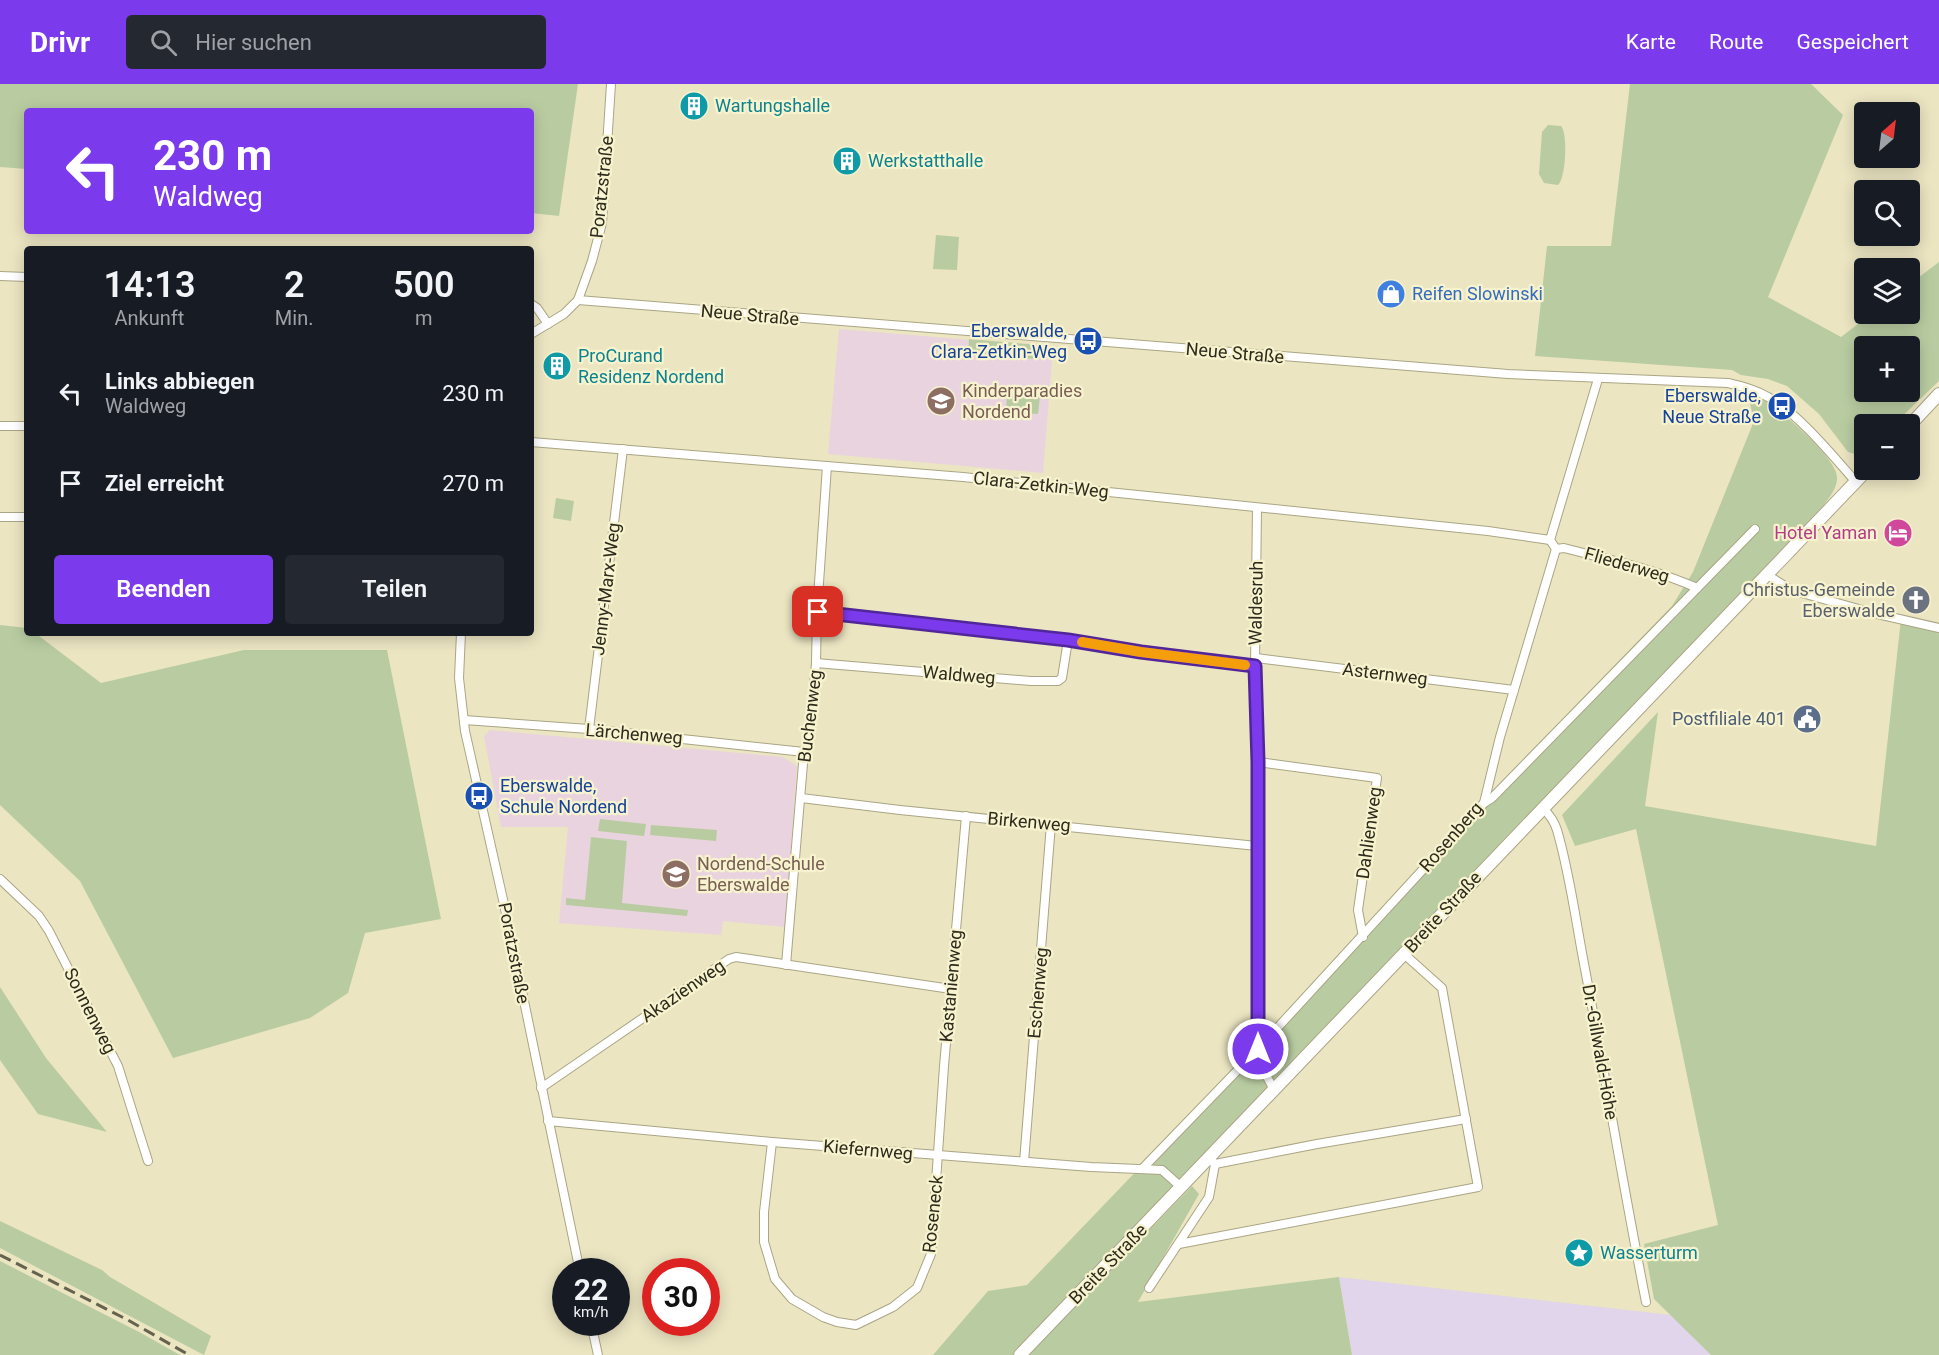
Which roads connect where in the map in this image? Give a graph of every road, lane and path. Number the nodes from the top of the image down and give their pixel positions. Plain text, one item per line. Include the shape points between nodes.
1 (611, 84) edge
2 (0, 276) edge
3 (24, 277) edge
4 (578, 300) junction
5 (534, 306) edge
6 (548, 324) junction
7 (534, 332) edge
8 (1598, 379) junction
9 (1939, 394) edge
10 (1920, 414) edge
11 (0, 426) edge
12 (24, 426) edge
13 (534, 442) edge
14 (623, 449) junction
15 (827, 466) junction
16 (1856, 481) joint
17 (1257, 508) junction
18 (0, 517) edge
19 (24, 517) edge
20 (1755, 529) dead end
21 (1550, 540) junction
22 (1556, 549) junction
23 (1766, 574) junction
24 (1697, 588) junction
25 (818, 612) junction
26 (1939, 628) edge
27 (461, 636) edge
28 (1068, 640) junction
29 (1255, 662) junction
30 (816, 663) junction
31 (1514, 690) junction
32 (464, 720) junction
33 (589, 729) junction
34 (804, 752) junction
35 (1258, 762) junction
36 (801, 798) junction
37 (1484, 803) junction
38 (1542, 807) junction
39 (966, 816) junction
40 (1051, 824) junction
41 (1257, 846) junction
42 (0, 879) edge
43 (1362, 937) junction
44 (1404, 954) junction
45 (786, 965) junction
46 (951, 989) junction
47 (1258, 1049) junction
48 (541, 1088) junction
49 (1274, 1090) junction
50 (1466, 1119) junction
51 (548, 1121) junction
52 (772, 1142) junction
53 (939, 1155) junction
54 (148, 1161) dead end
55 (1212, 1161) junction
56 (1024, 1162) junction
57 (1143, 1168) junction
58 (1181, 1187) junction
59 (1179, 1244) junction
60 (577, 1258) edge
61 (1149, 1288) dead end
62 (1646, 1302) dead end
63 (594, 1336) edge
64 (598, 1355) edge
65 (1020, 1355) edge

1 - 4 street, Poratzstraße via 602,222
2 - 3 street
4 - 6 street, Poratzstraße
4 - 8 street, Neue Straße
5 - 6 street
6 - 7 street, Poratzstraße
8 - 16 street, Neue Straße via 1728,383 1759,393 1782,406
8 - 21 street
9 - 10 main road
11 - 12 street
13 - 14 street, Clara-Zetkin-Weg
14 - 15 street, Clara-Zetkin-Weg
14 - 33 street, Jenny-Marx-Weg
15 - 17 street, Clara-Zetkin-Weg
15 - 25 street, Buchenweg
16 - 23 main road, Breite Straße
17 - 21 street, Clara-Zetkin-Weg
17 - 29 street, Waldesruh
18 - 19 street
20 - 24 street
21 - 22 street
22 - 24 street, Fliederweg via 1654,572
22 - 31 street, Rosenberg
23 - 26 street via 1791,590
23 - 38 main road, Breite Straße
24 - 37 street
25 - 28 street
25 - 30 street, Buchenweg
27 - 32 street, Poratzstraße via 459,678
28 - 29 street via 1141,652
28 - 30 street, Waldweg via 1062,678 1058,681
29 - 31 street, Asternweg
29 - 35 street, Waldesruh
30 - 34 street, Buchenweg via 809,743
31 - 37 street, Rosenberg
32 - 33 street, Lärchenweg
32 - 48 street, Poratzstraße
33 - 34 street, Lärchenweg
34 - 36 street, Buchenweg
35 - 41 street, Waldesruh
35 - 43 street, Dahlienweg via 1377,778 1358,910
36 - 39 street, Birkenweg
36 - 45 street, Buchenweg
37 - 43 street, Rosenberg
38 - 44 main road, Breite Straße
38 - 62 street, Dr.-Gillwald-Höhe via 1557,828
39 - 40 street, Birkenweg
39 - 46 street, Kastanienweg
40 - 41 street, Birkenweg
40 - 56 street, Eschenweg
41 - 47 street, Waldesruh
42 - 54 street, Sonnenweg via 39,916 49,931 118,1066
43 - 47 street, Rosenberg
44 - 49 main road, Breite Straße
44 - 50 street via 1442,988
45 - 46 street, Akazienweg
45 - 48 street, Akazienweg via 729,959
46 - 53 street, Kastanienweg
47 - 49 street, Waldesruh
47 - 57 street, Rosenberg
48 - 51 street, Poratzstraße
49 - 55 main road, Breite Straße
50 - 55 street
50 - 59 street via 1478,1187
51 - 52 street, Kiefernweg
51 - 60 street, Poratzstraße
52 - 53 street, Kiefernweg
52 - 53 street, Roseneck via 764,1242 775,1279 792,1299 823,1317 856,1325 893,1307 917,1288 924,1274 931,1254
53 - 56 street, Kiefernweg
55 - 58 main road, Breite Straße
55 - 59 street via 1209,1197
56 - 57 street, Kiefernweg
57 - 58 street, Kiefernweg via 1162,1170
58 - 65 main road, Breite Straße
59 - 61 street
63 - 64 street

